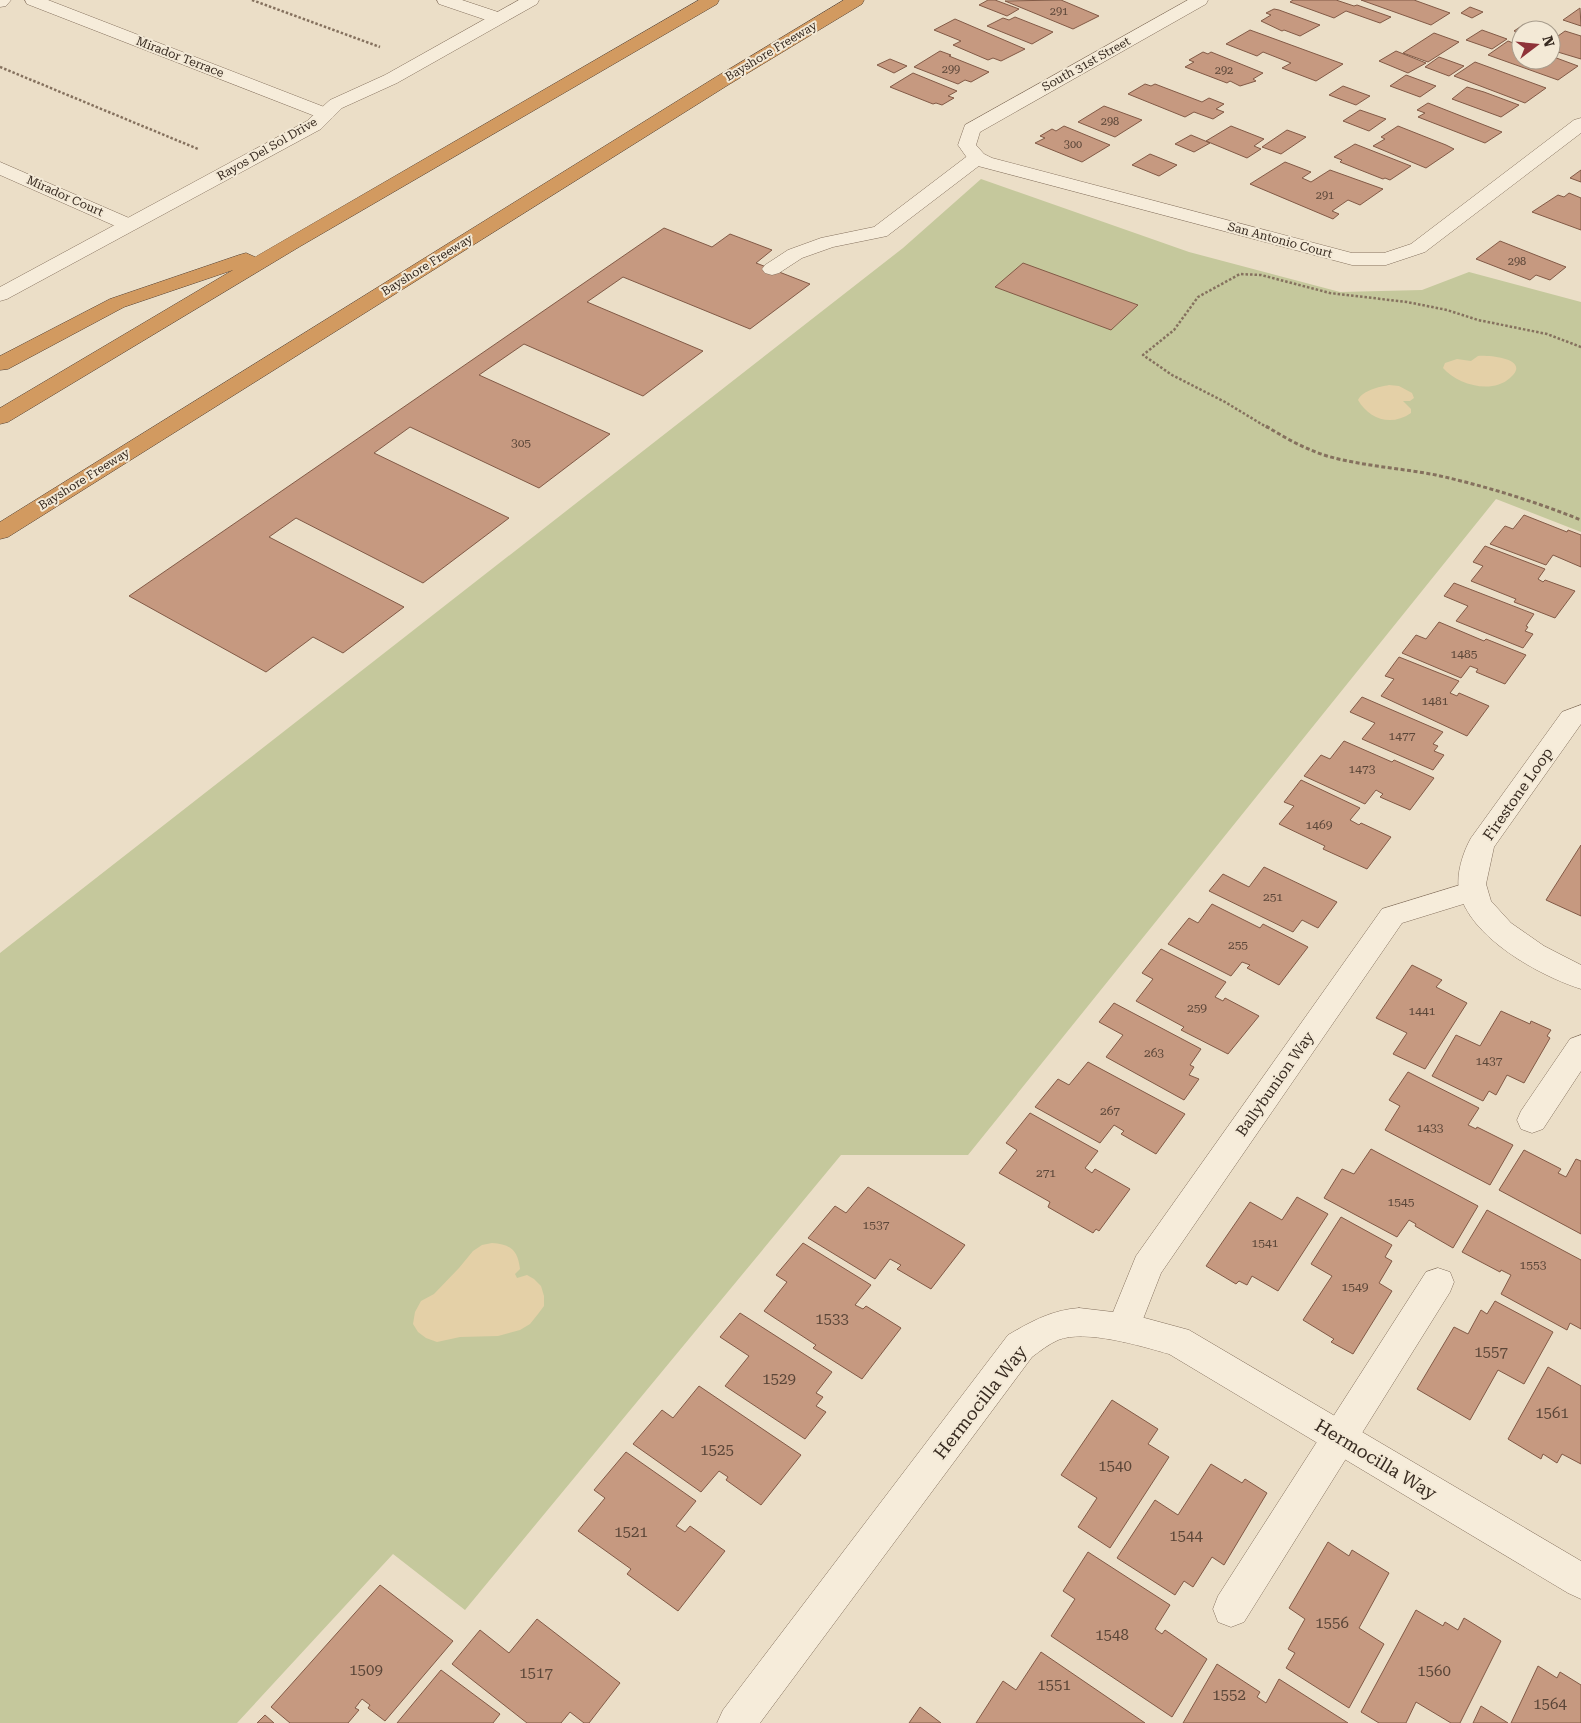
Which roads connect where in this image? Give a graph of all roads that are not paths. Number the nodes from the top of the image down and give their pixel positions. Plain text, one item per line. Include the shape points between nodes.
1 (4, 0) edge
2 (34, 0) edge
3 (445, 0) edge
4 (531, 0) edge
5 (710, 0) edge
6 (856, 0) edge
7 (1200, 0) edge
8 (0, 2) edge
9 (498, 18) junction
10 (326, 114) junction
11 (1581, 124) edge
12 (976, 158) junction
13 (0, 168) edge
14 (130, 225) junction
15 (292, 243) junction
16 (772, 269) dead end
17 (0, 295) edge
18 (0, 364) edge
19 (0, 417) edge
20 (0, 532) edge
21 (1581, 714) edge
22 (1472, 891) junction
23 (1581, 978) edge
24 (1581, 1047) edge
25 (1532, 1120) dead end
26 (1438, 1282) dead end
27 (1124, 1328) junction
28 (1340, 1437) junction
29 (1581, 1581) edge
30 (1231, 1609) dead end
31 (736, 1723) edge

1 - 8 street
2 - 10 street, Mirador Terrace
3 - 9 street
4 - 9 street, Rayos Del Sol Drive
5 - 15 highway
6 - 20 highway, Bayshore Freeway
7 - 12 street, South 31st Street via 972,129 967,145
9 - 10 street, Rayos Del Sol Drive via 421,62 336,104
10 - 14 street, Rayos Del Sol Drive via 314,125
11 - 12 street, San Antonio Court via 1418,248 1386,259 1352,259
12 - 16 street via 880,232 828,242 795,254
13 - 14 street, Mirador Court
14 - 17 street, Rayos Del Sol Drive
15 - 18 highway via 117,302
15 - 19 highway
21 - 22 street, Firestone Loop via 1571,718 1482,845 1474,866
22 - 23 street via 1483,914 1508,936 1537,957
22 - 27 street, Ballybunion Way via 1392,916 1147,1266
24 - 25 street
26 - 28 street
27 - 28 street, Hermocilla Way via 1177,1341
27 - 31 street, Hermocilla Way via 1088,1321 1052,1327 1020,1346
28 - 29 street, Hermocilla Way
28 - 30 street

